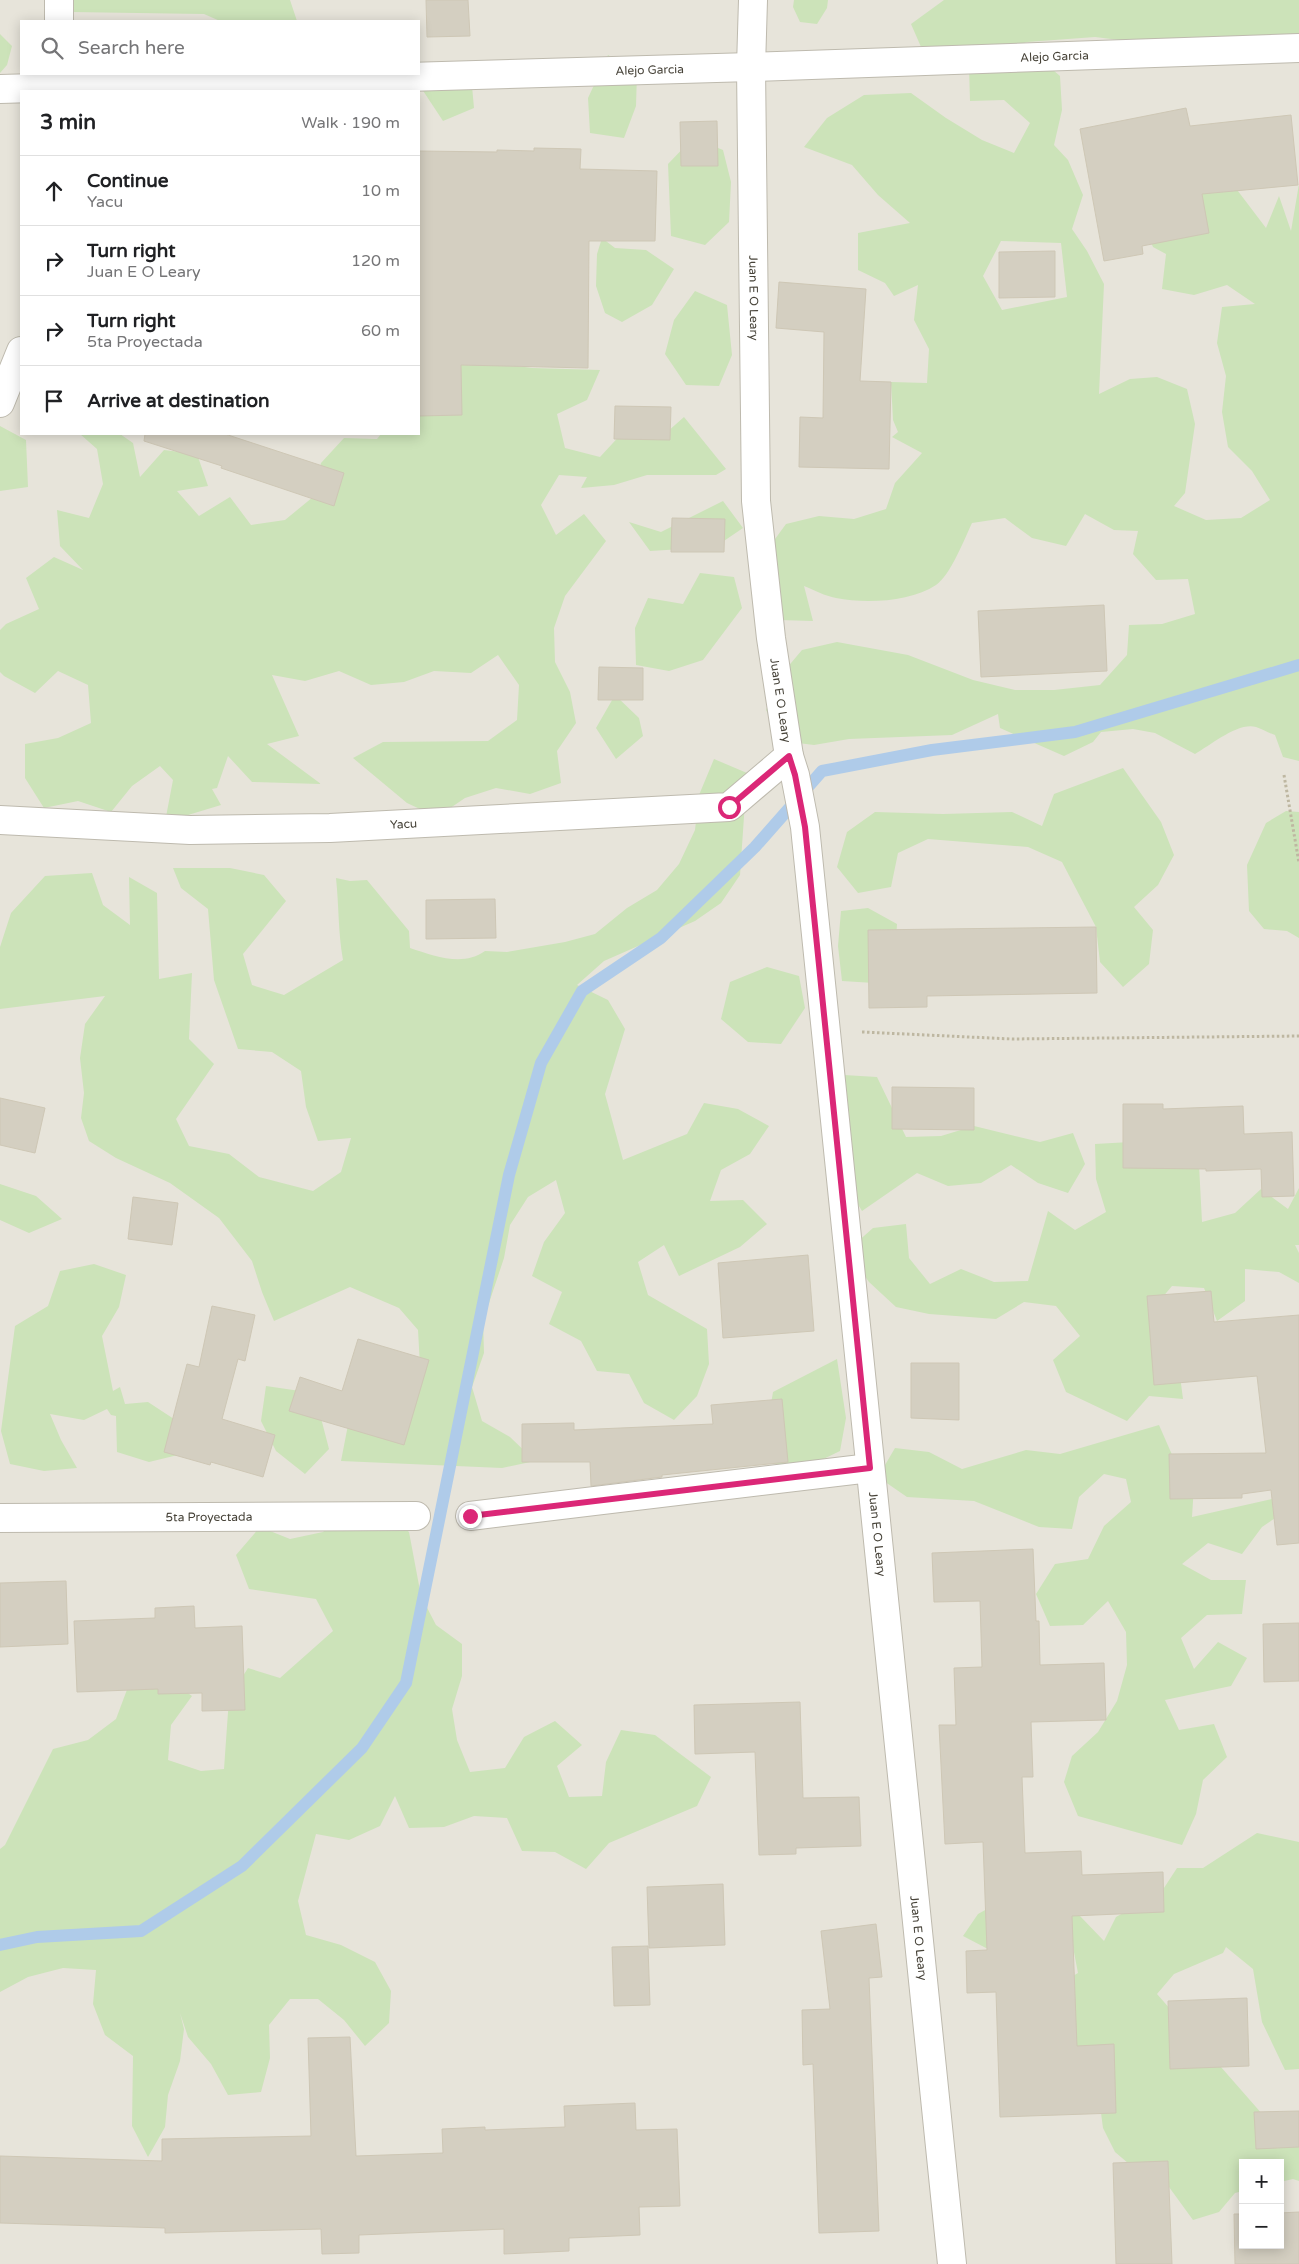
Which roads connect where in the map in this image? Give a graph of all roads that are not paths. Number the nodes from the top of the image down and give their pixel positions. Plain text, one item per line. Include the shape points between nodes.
1 (59, 0) edge
2 (754, 0) edge
3 (60, 20) edge
4 (1299, 48) edge
5 (751, 68) junction
6 (60, 85) edge
7 (0, 89) edge
8 (20, 353) edge
9 (0, 403) edge
10 (792, 766) junction
11 (0, 820) edge
12 (870, 1468) junction
13 (416, 1516) dead end
14 (470, 1516) dead end
15 (0, 1518) edge
16 (952, 2264) edge

1 - 3 street
2 - 5 street, Juan E O Leary
4 - 5 street, Alejo Garcia
5 - 6 street, Alejo Garcia
5 - 10 street, Juan E O Leary via 756,501 771,638
6 - 7 street, Alejo Garcia
8 - 9 street
10 - 11 street, Yacu via 729,807 330,828 190,830
10 - 12 street, Juan E O Leary via 805,827
12 - 14 street
12 - 16 street, Juan E O Leary
13 - 15 street, 5ta Proyectada

